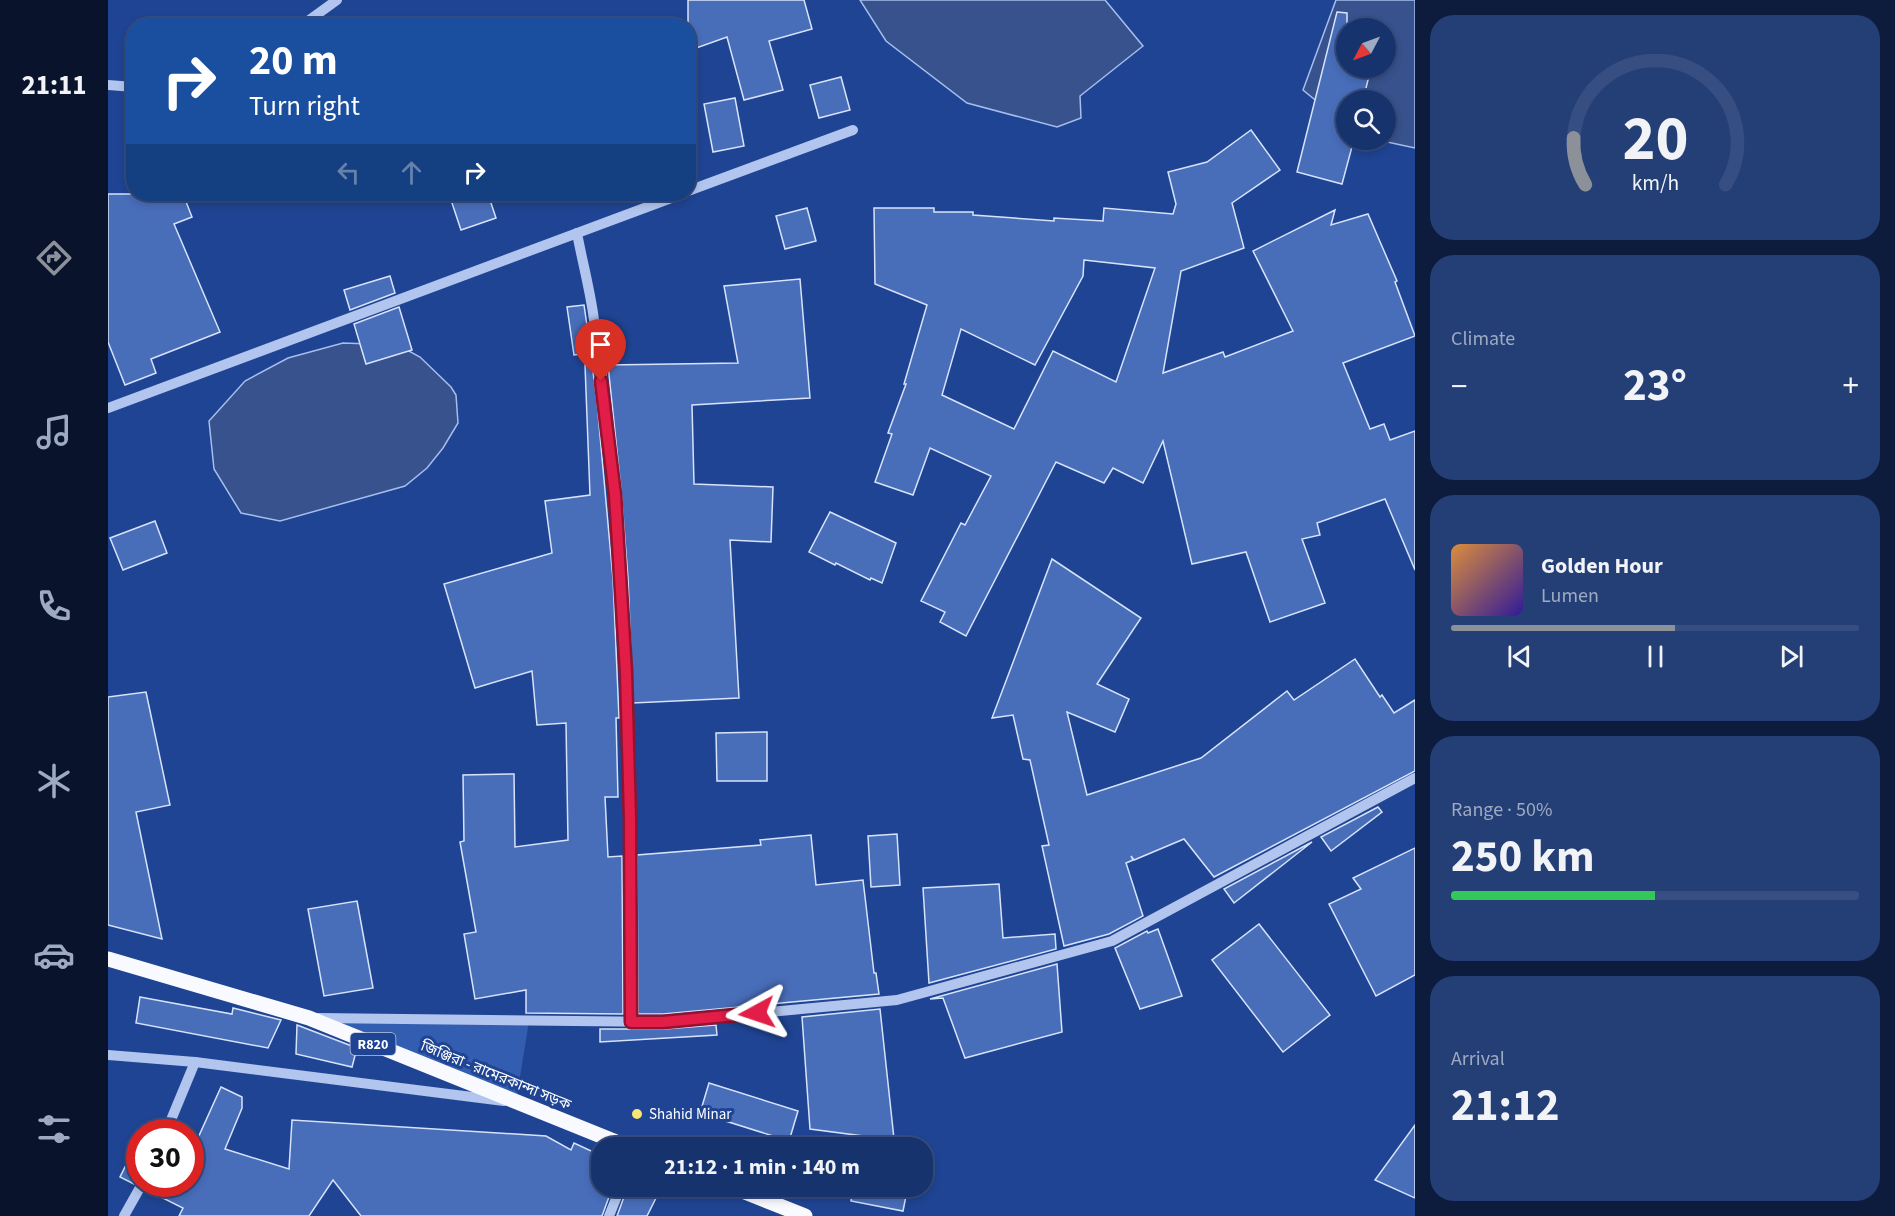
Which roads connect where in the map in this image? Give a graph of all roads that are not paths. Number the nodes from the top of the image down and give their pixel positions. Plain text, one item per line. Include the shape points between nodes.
1 (337, 0) edge
2 (312, 18) edge
3 (108, 85) edge
4 (126, 86) edge
5 (853, 130) dead end
6 (696, 188) edge
7 (663, 201) edge
8 (577, 233) junction
9 (108, 408) edge
10 (1415, 778) edge
11 (108, 959) edge
12 (309, 1018) junction
13 (631, 1022) junction
14 (108, 1055) edge
15 (195, 1062) junction
16 (516, 1102) junction
17 (171, 1119) edge
18 (604, 1137) edge
19 (135, 1197) edge
20 (617, 1197) edge
21 (758, 1197) edge
22 (124, 1216) edge
23 (609, 1216) edge
24 (805, 1216) edge

1 - 2 street
3 - 4 street
5 - 6 street
7 - 8 street
8 - 9 street
8 - 13 street via 593,312 615,495 626,672
10 - 13 street via 1112,941 897,1000
11 - 12 main road, জিঞ্জিরা - রামেরকান্দা সড়ক / R820
12 - 13 street
12 - 16 main road, জিঞ্জিরা - রামেরকান্দা সড়ক / R820
14 - 15 street
15 - 16 street
15 - 17 street
16 - 18 main road, জিঞ্জিরা - রামেরকান্দা সড়ক / R820
19 - 22 street
20 - 23 street
21 - 24 main road

